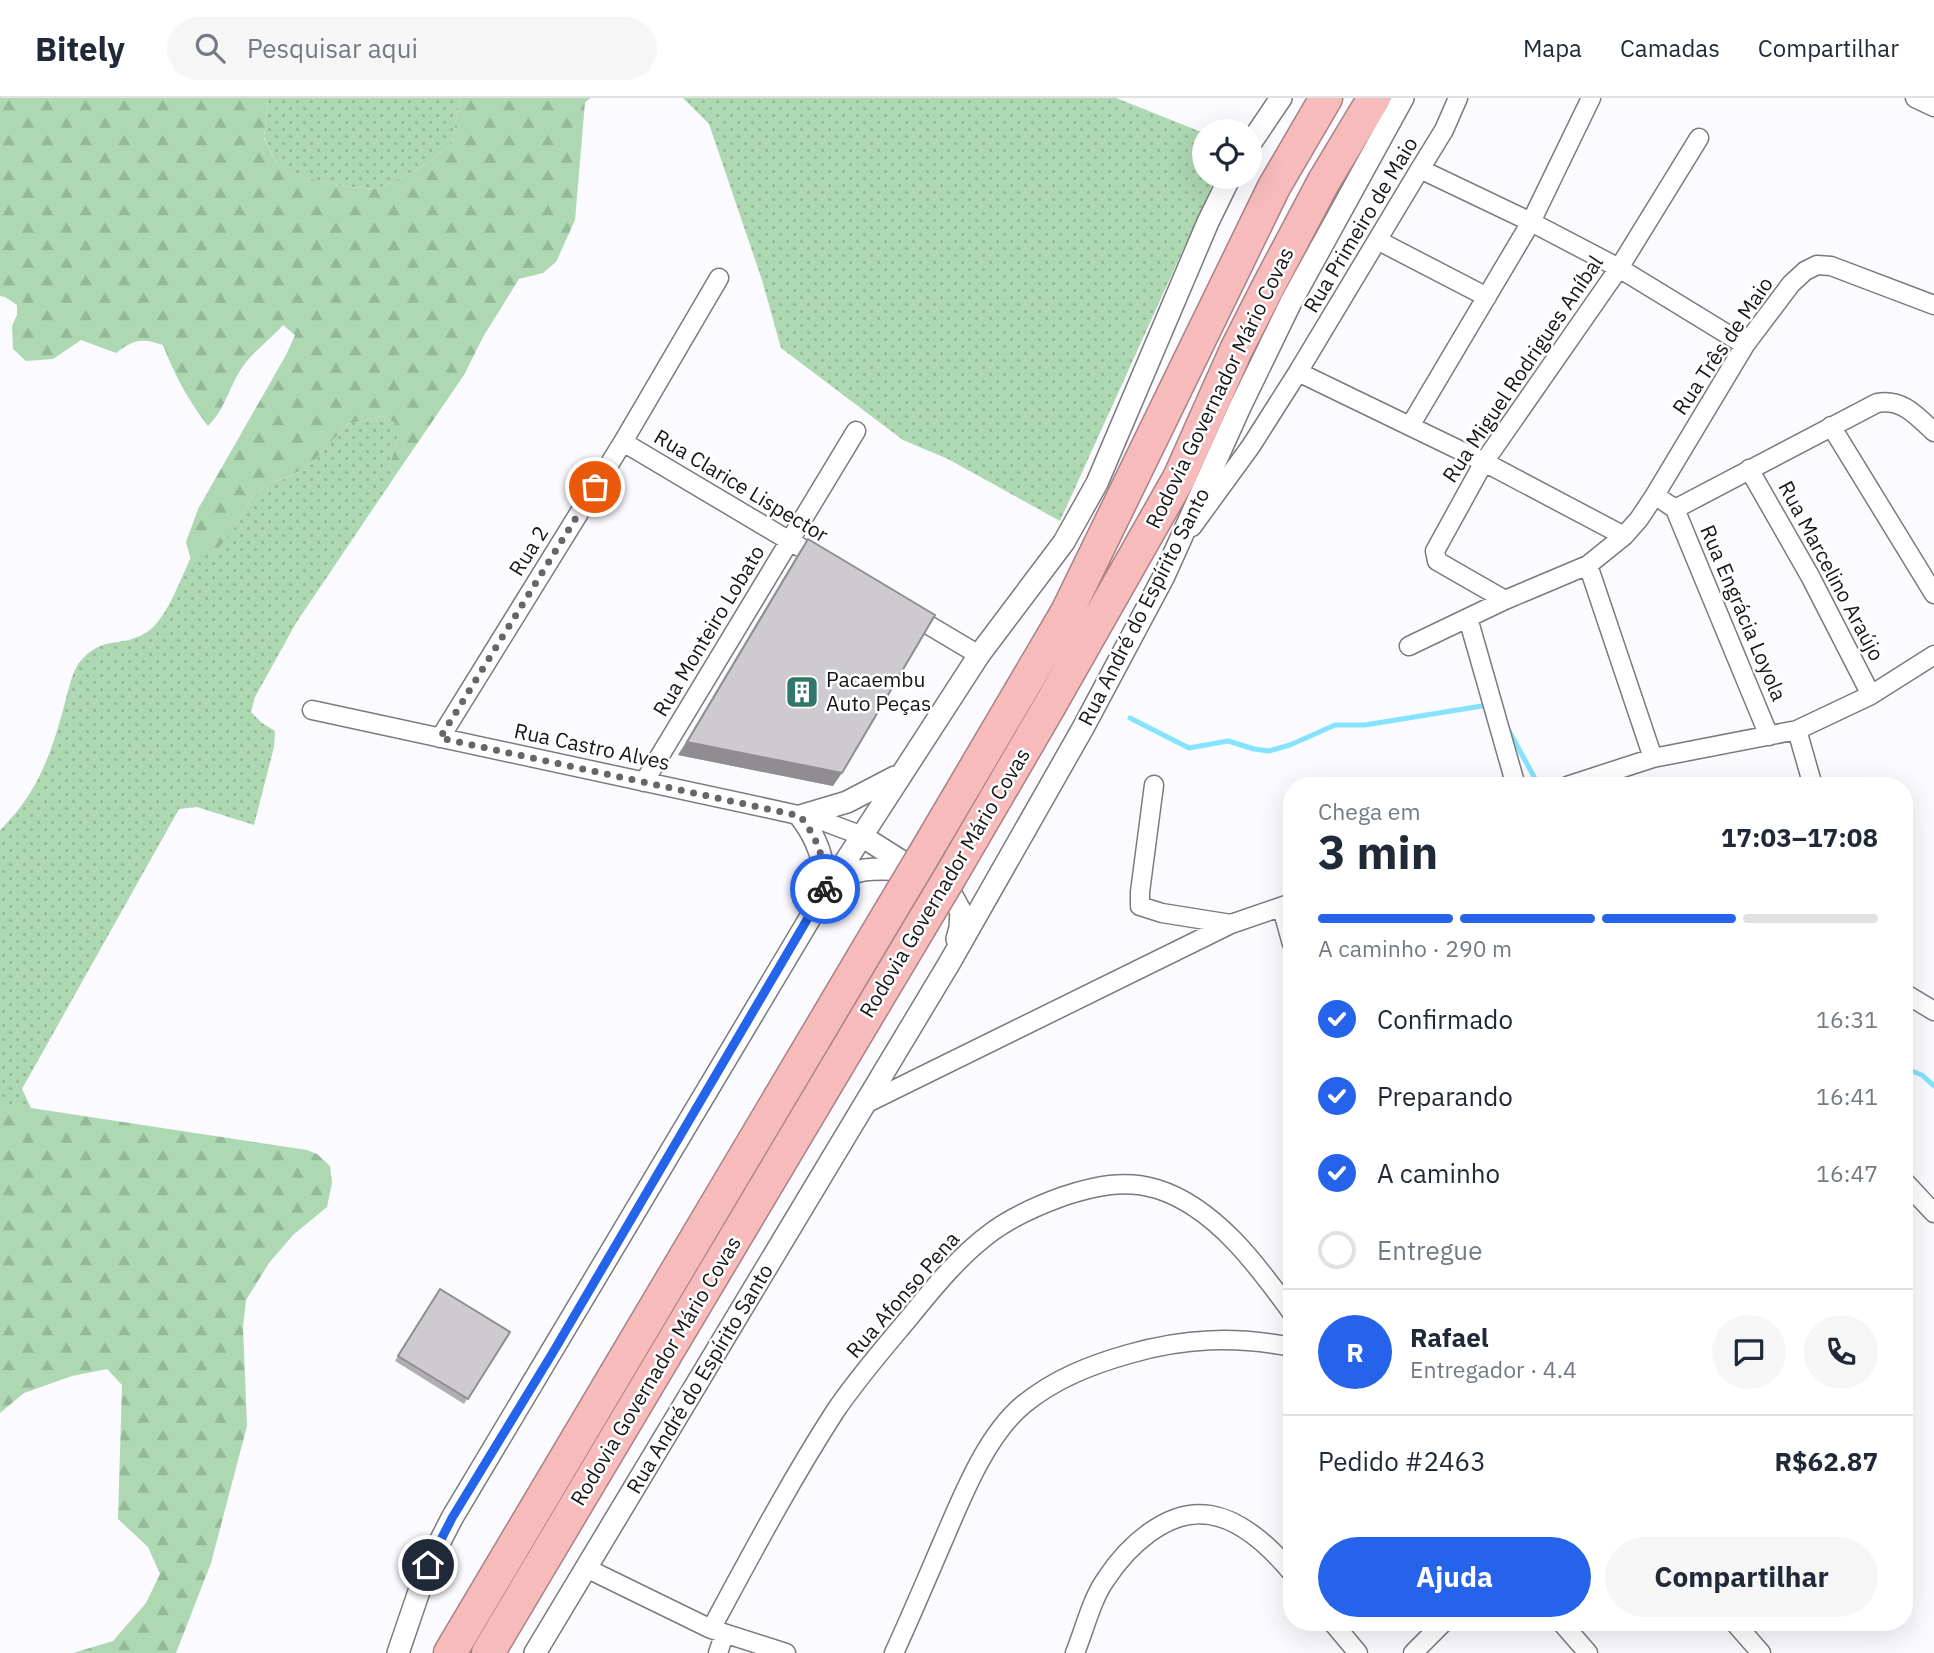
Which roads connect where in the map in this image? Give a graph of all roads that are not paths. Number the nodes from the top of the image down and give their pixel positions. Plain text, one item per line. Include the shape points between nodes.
1 (1281, 98) edge
2 (1326, 98) edge
3 (1374, 98) edge
4 (1403, 98) edge
5 (1458, 98) edge
6 (1591, 98) edge
7 (1915, 98) edge
8 (1934, 107) edge
9 (1262, 126) edge
10 (1699, 138) dead end
11 (1420, 169) junction
12 (1224, 189) edge
13 (1531, 222) junction
14 (1378, 241) junction
15 (1619, 268) junction
16 (719, 278) dead end
17 (1487, 297) junction
18 (1934, 305) edge
19 (1745, 345) junction
20 (1298, 372) junction
21 (1410, 426) junction
22 (1831, 426) junction
23 (856, 431) dead end
24 (1934, 432) edge
25 (623, 442) junction
26 (1484, 461) junction
27 (1749, 469) junction
28 (1655, 495) junction
29 (1675, 509) junction
30 (1624, 536) junction
31 (789, 541) junction
32 (1178, 547) junction
33 (1588, 565) junction
34 (836, 569) edge
35 (1934, 594) edge
36 (1505, 600) junction
37 (896, 605) edge
38 (1468, 618) junction
39 (1409, 646) dead end
40 (979, 655) junction
41 (1934, 655) edge
42 (1871, 695) junction
43 (312, 710) dead end
44 (1797, 730) junction
45 (1769, 736) junction
46 (440, 738) junction
47 (1653, 758) junction
48 (901, 773) junction
49 (1513, 777) edge
50 (1595, 777) edge
51 (1810, 777) edge
52 (644, 782) junction
53 (1154, 785) dead end
54 (800, 816) junction
55 (860, 835) junction
56 (917, 865) junction
57 (825, 892) junction
58 (1283, 907) edge
59 (1231, 925) junction
60 (950, 961) junction
61 (1913, 998) edge
62 (1934, 1011) edge
63 (863, 1105) junction
64 (1913, 1191) edge
65 (1934, 1213) edge
66 (1283, 1301) edge
67 (1283, 1346) edge
68 (1283, 1564) edge
69 (586, 1568) junction
70 (1340, 1631) edge
71 (1435, 1631) edge
72 (1568, 1631) edge
73 (1742, 1631) edge
74 (717, 1632) junction
75 (398, 1653) edge
76 (450, 1653) edge
77 (488, 1653) edge
78 (535, 1653) edge
79 (718, 1653) edge
80 (786, 1653) edge
81 (894, 1653) edge
82 (1075, 1653) edge
83 (1358, 1653) edge
84 (1413, 1653) edge
85 (1588, 1653) edge
86 (1761, 1653) edge

1 - 9 street
2 - 56 highway, Rodovia Governador Mário Covas via 1268,199 1067,612
3 - 77 highway, Rodovia Governador Mário Covas, bridge via 1264,296 1179,478 1049,708
4 - 32 street, Rua André do Espírito Santo via 1264,354
5 - 11 street, Rua Primeiro de Maio
6 - 13 street
7 - 8 street
10 - 15 street, Rua Miguel Rodrigues Aníbal
11 - 13 street
11 - 14 street, Rua Primeiro de Maio
12 - 40 street via 1097,483 1049,564
13 - 15 street
13 - 17 street
14 - 17 street
14 - 20 street, Rua Primeiro de Maio
15 - 19 street
15 - 26 street, Rua Miguel Rodrigues Aníbal
16 - 25 street, Rua 2
17 - 21 street
18 - 19 street, Rua Três de Maio via 1831,266 1817,265 1791,284
19 - 28 street, Rua Três de Maio
20 - 21 street
20 - 32 street, Rua Primeiro de Maio
21 - 26 street
22 - 24 street via 1888,400 1914,412
22 - 27 street
22 - 35 street
23 - 31 street, Rua Monteiro Lobato
25 - 31 street, Rua Clarice Lispector
25 - 46 street, Rua 2
26 - 30 street
26 - 36 street, Rua Miguel Rodrigues Aníbal via 1435,556
27 - 29 street
27 - 42 street, Rua Marcelino Araújo
28 - 29 street
28 - 30 street, Rua Três de Maio
29 - 45 street, Rua Engrácia Loyola
30 - 33 street, Rua Três de Maio
31 - 34 street, Rua Clarice Lispector
31 - 52 street, Rua Monteiro Lobato
32 - 60 street, Rua André do Espírito Santo via 1083,728
33 - 36 street, Rua Três de Maio
33 - 47 street
36 - 38 street, Rua Três de Maio
37 - 40 street
38 - 39 street, Rua Três de Maio
38 - 49 street
40 - 48 street
41 - 42 street
42 - 44 street
43 - 46 street, Rua Castro Alves
44 - 45 street
44 - 51 street
45 - 47 street
46 - 52 street, Rua Castro Alves
47 - 50 street
48 - 54 street via 847,802
48 - 55 street
52 - 54 street, Rua Castro Alves
53 - 59 street via 1140,906
54 - 55 street, Rua Castro Alves
54 - 57 street via 820,851
55 - 56 street
55 - 57 street
56 - 57 street via 855,871
56 - 60 street via 958,904 960,928
56 - 76 highway, Rodovia Governador Mário Covas, bridge
57 - 75 street via 452,1518 428,1565
58 - 59 street
59 - 63 street
60 - 63 street, Rua André do Espírito Santo
61 - 62 street
63 - 69 street, Rua André do Espírito Santo
64 - 65 street
66 - 74 street, Rua Afonso Pena via 1225,1233 1194,1207 1158,1189 1094,1186 1015,1217 960,1259 834,1413 772,1516
67 - 81 street via 1207,1339 1154,1346 1092,1364 1058,1380 1022,1406 973,1472
68 - 82 street via 1253,1535 1209,1515 1187,1516 1156,1528 1129,1548 1104,1581
69 - 74 street
69 - 78 street, Rua André do Espírito Santo
70 - 83 street
71 - 84 street
72 - 85 street
73 - 86 street
74 - 79 street, Rua Afonso Pena
74 - 80 street

